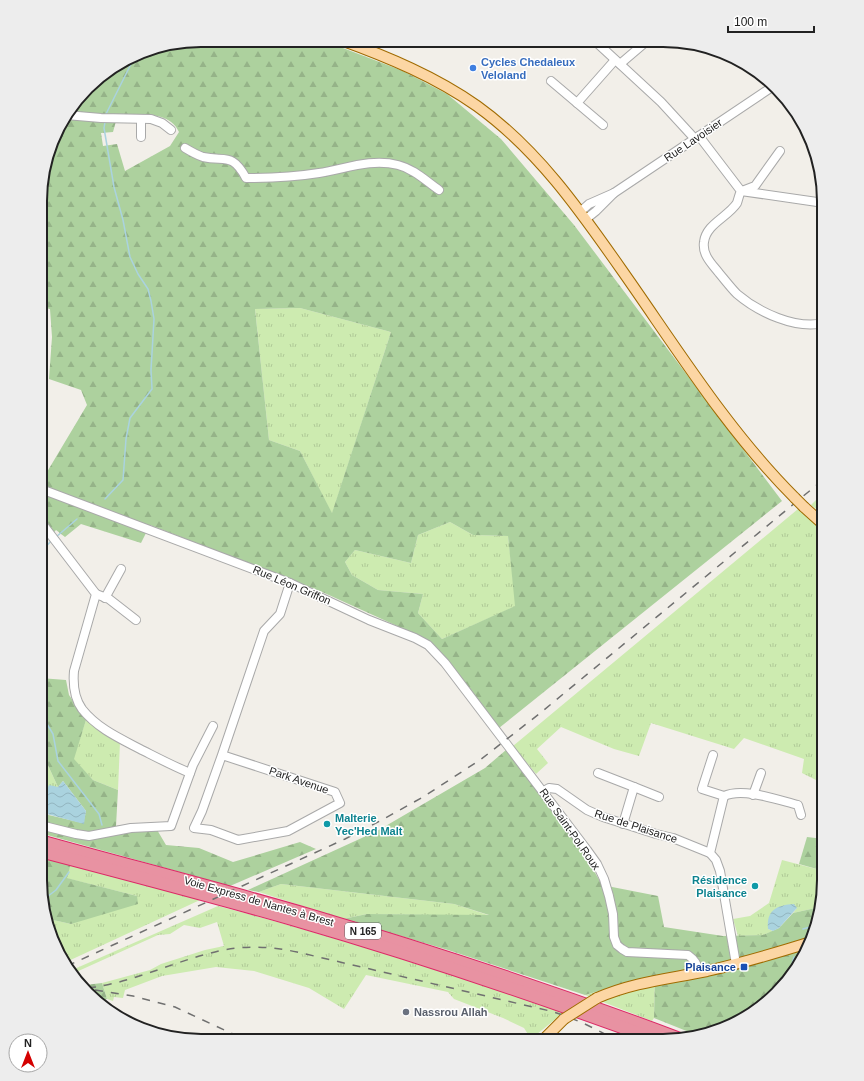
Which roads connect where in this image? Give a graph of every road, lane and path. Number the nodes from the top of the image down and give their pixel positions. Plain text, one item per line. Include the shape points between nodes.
1 (358, 47) edge
2 (602, 47) edge
3 (639, 47) edge
4 (618, 62) junction
5 (551, 81) dead end
6 (770, 90) edge
7 (577, 103) junction
8 (73, 116) edge
9 (141, 119) junction
10 (603, 125) dead end
11 (170, 130) dead end
12 (141, 137) dead end
13 (697, 137) junction
14 (185, 148) dead end
15 (780, 151) dead end
16 (439, 190) dead end
17 (741, 191) junction
18 (817, 202) edge
19 (583, 215) junction
20 (817, 325) edge
21 (47, 491) edge
22 (817, 519) edge
23 (47, 530) edge
24 (120, 570) dead end
25 (290, 583) junction
26 (96, 594) junction
27 (105, 598) junction
28 (136, 620) dead end
29 (213, 726) dead end
30 (508, 747) joint
31 (222, 755) junction
32 (713, 755) dead end
33 (190, 773) junction
34 (598, 773) dead end
35 (761, 773) dead end
36 (634, 787) junction
37 (544, 791) junction
38 (753, 795) junction
39 (724, 796) junction
40 (659, 797) dead end
41 (801, 815) dead end
42 (623, 824) junction
43 (47, 827) edge
44 (47, 843) edge
45 (47, 852) edge
46 (710, 853) junction
47 (803, 944) edge
48 (736, 964) junction
49 (698, 972) junction
50 (549, 1034) edge
51 (641, 1034) edge
52 (666, 1034) edge

1 - 19 main road via 443,84 477,106 529,150
2 - 4 street
3 - 4 street
4 - 7 street
4 - 13 street
5 - 7 street
6 - 13 street, Rue Lavoisier
7 - 10 street
8 - 9 street
9 - 11 street via 162,123
9 - 12 street
13 - 17 street
13 - 19 street, Rue Lavoisier via 614,193 589,204
14 - 16 street via 202,156 228,159 240,168 246,178 279,178 381,163 398,165 414,172
15 - 17 street via 756,186
17 - 18 street
17 - 20 street via 736,203 708,231 704,240 704,251 710,262 736,293 750,304 793,322
19 - 22 main road, bridge via 719,409 760,460
21 - 25 street, Rue Léon Griffon
23 - 26 street
24 - 27 street
25 - 30 street, Rue Léon Griffon via 428,645 445,663
25 - 31 street via 280,614 264,631
26 - 27 street
26 - 33 street via 74,671 76,694 82,708 92,720 108,732
27 - 28 street
29 - 33 street
30 - 37 street, Rue Saint-Pol Roux
31 - 31 street, Park Avenue via 194,828 211,830 238,840 288,831 340,803 336,792
32 - 39 street via 702,789
33 - 43 street via 171,826 131,828 89,836
34 - 36 street
35 - 38 street
36 - 40 street
36 - 42 street
37 - 42 street, Rue de Plaisance via 549,788 557,789 587,810
37 - 49 street, Rue Saint-Pol Roux via 597,864 609,896 617,945 627,952 688,955 694,959
38 - 39 street via 731,793
38 - 41 street via 798,805
39 - 46 street
42 - 46 street, Rue de Plaisance via 673,838
44 - 52 highway, Voie Express de Nantes à Brest / N 165 via 370,934 566,998
45 - 51 highway, Voie Express de Nantes à Brest / N 165 via 335,932 530,994
46 - 48 street via 720,871
47 - 48 main road
48 - 49 main road
49 - 50 main road, bridge via 639,984 597,998 564,1019

